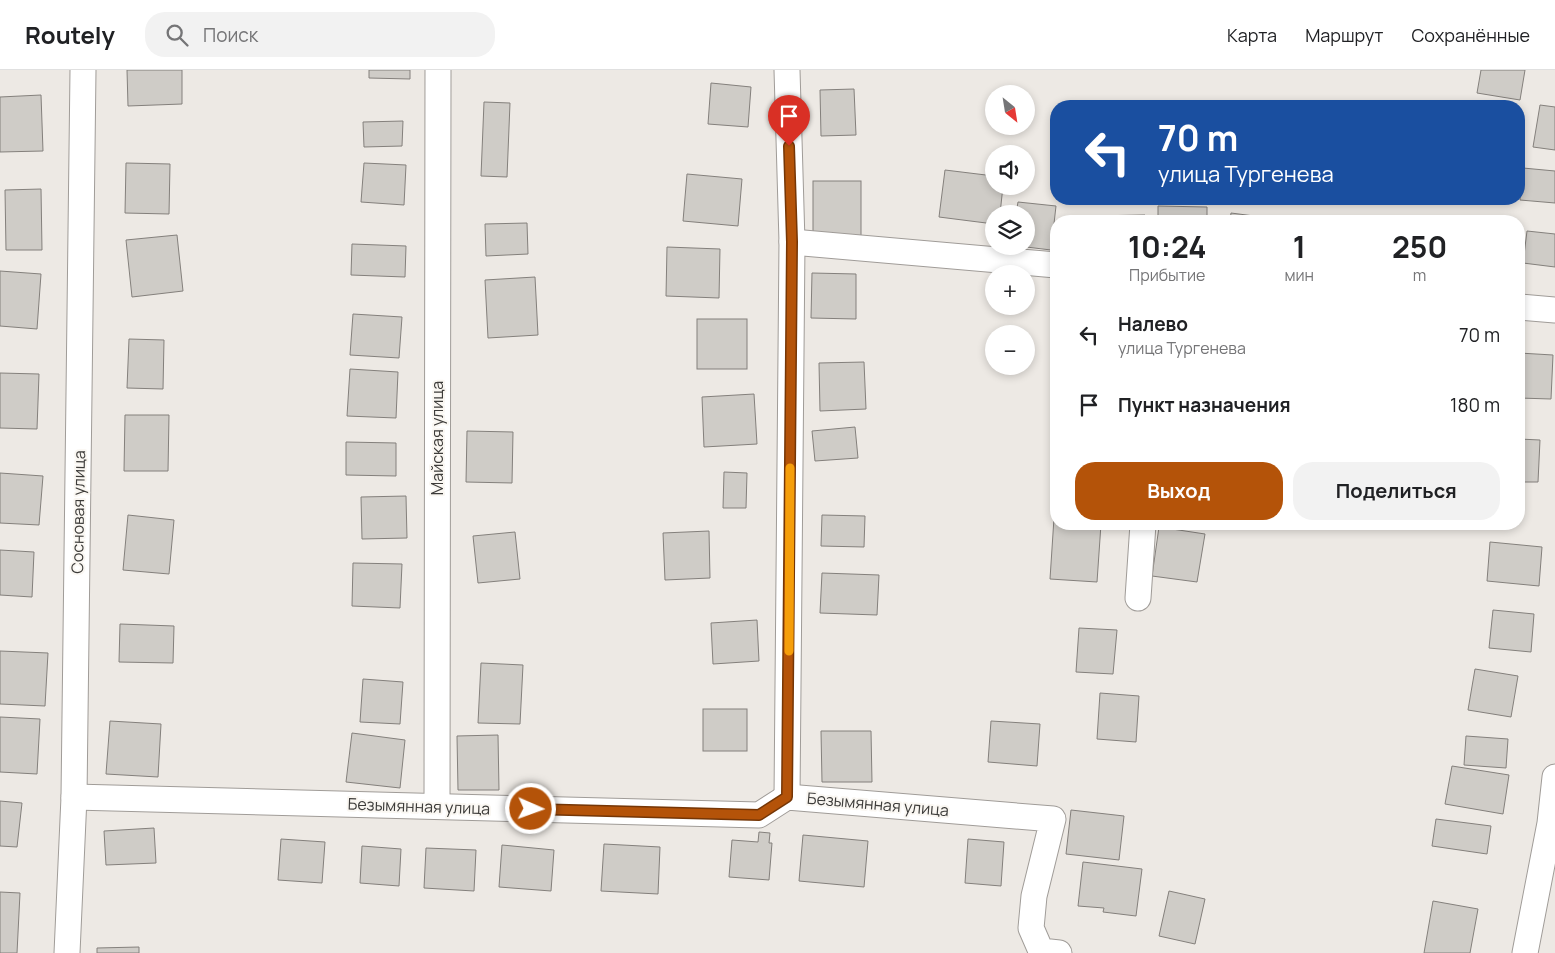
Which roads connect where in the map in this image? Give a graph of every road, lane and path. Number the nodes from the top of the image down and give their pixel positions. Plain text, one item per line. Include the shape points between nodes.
1 (83, 70) edge
2 (438, 70) edge
3 (788, 70) edge
4 (792, 242) junction
5 (1050, 264) edge
6 (1525, 308) edge
7 (1555, 310) edge
8 (1143, 530) edge
9 (1138, 598) dead end
10 (1555, 777) edge
11 (74, 797) junction
12 (787, 797) junction
13 (437, 806) junction
14 (1552, 823) edge
15 (67, 953) edge
16 (1059, 953) edge
17 (1526, 953) edge

1 - 11 street, Сосновая улица
2 - 13 street, Майская улица
3 - 4 street
4 - 5 street
4 - 12 street
6 - 7 street
8 - 9 street
10 - 14 street
11 - 13 street, Безымянная улица
11 - 15 street, Сосновая улица
12 - 13 street, Безымянная улица via 759,815
12 - 16 street, Безымянная улица via 1053,819 1034,896 1030,928 1041,951
14 - 17 street

